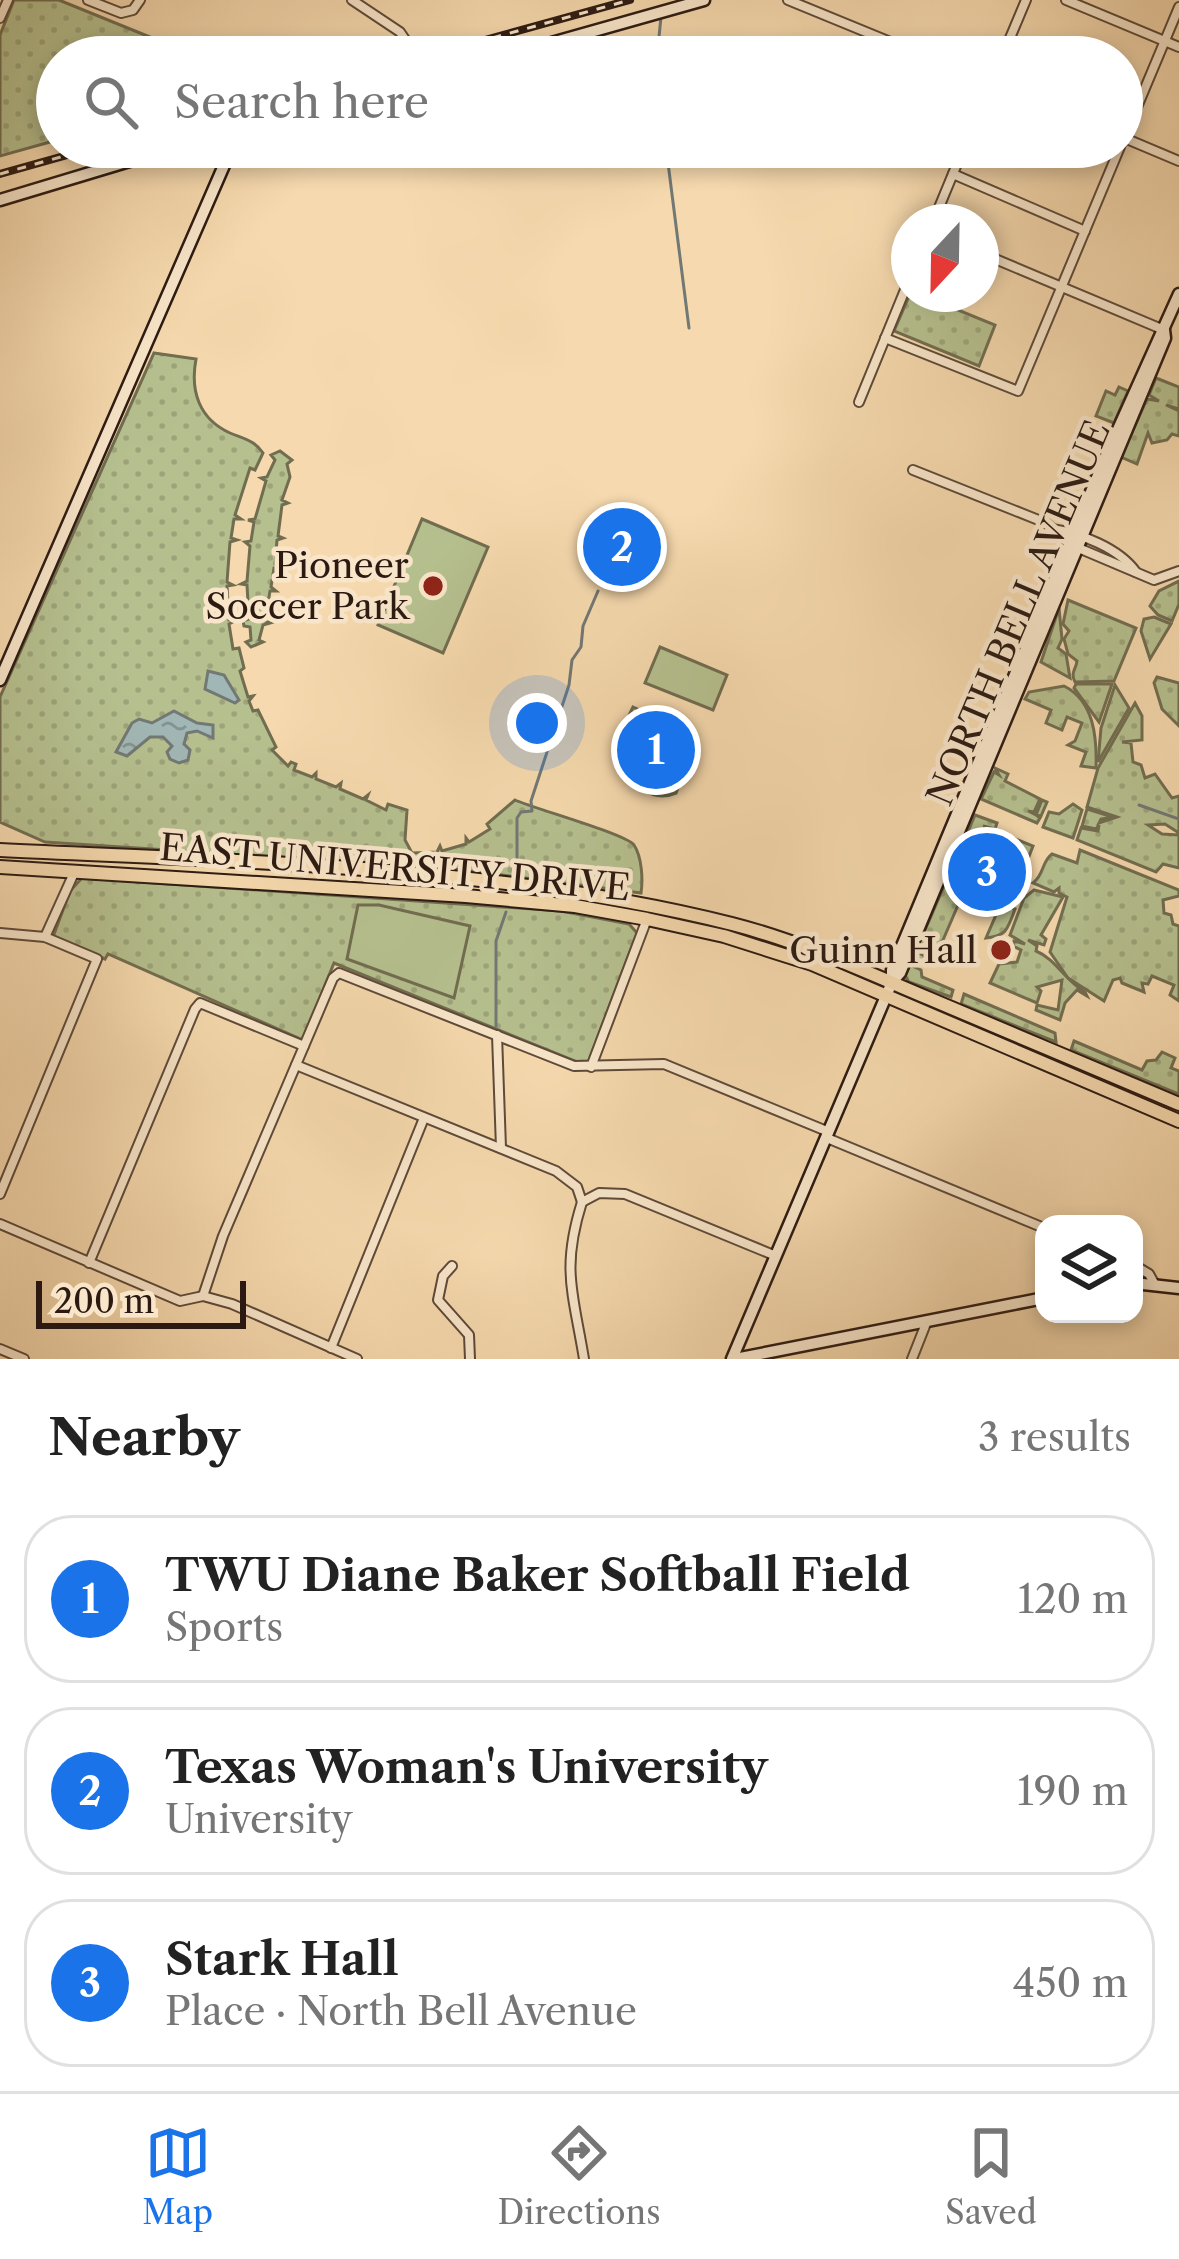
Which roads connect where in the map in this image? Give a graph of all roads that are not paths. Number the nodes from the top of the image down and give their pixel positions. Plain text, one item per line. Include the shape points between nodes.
1 (8, 0) edge
2 (88, 0) edge
3 (140, 0) edge
4 (352, 0) edge
5 (788, 0) edge
6 (1026, 0) edge
7 (1066, 0) edge
8 (700, 1) edge
9 (1179, 7) edge
10 (0, 18) edge
11 (403, 36) edge
12 (576, 36) edge
13 (876, 36) edge
14 (1011, 36) edge
15 (1165, 41) junction
16 (1179, 47) edge
17 (1143, 92) edge
18 (1143, 148) edge
19 (1179, 161) edge
20 (106, 168) edge
21 (223, 168) edge
22 (955, 168) edge
23 (1111, 168) edge
24 (953, 174) junction
25 (0, 200) edge
26 (940, 204) edge
27 (1085, 231) junction
28 (999, 261) edge
29 (1062, 287) junction
30 (1178, 299) edge
31 (896, 312) edge
32 (1164, 330) junction
33 (885, 338) junction
34 (859, 402) dead end
35 (913, 470) dead end
36 (1076, 541) junction
37 (1179, 571) edge
38 (0, 680) edge
39 (0, 850) edge
40 (0, 867) edge
41 (76, 870) junction
42 (648, 912) junction
43 (0, 933) edge
44 (45, 937) junction
45 (889, 989) junction
46 (496, 1035) junction
47 (304, 1046) junction
48 (296, 1065) junction
49 (591, 1067) junction
50 (1179, 1104) edge
51 (424, 1118) junction
52 (1179, 1121) edge
53 (828, 1135) junction
54 (501, 1148) junction
55 (0, 1194) edge
56 (583, 1202) junction
57 (0, 1224) edge
58 (1035, 1224) edge
59 (776, 1256) junction
60 (89, 1263) junction
61 (452, 1266) dead end
62 (1143, 1270) edge
63 (1143, 1283) edge
64 (1154, 1283) junction
65 (1179, 1288) edge
66 (203, 1296) junction
67 (1035, 1300) edge
68 (927, 1320) junction
69 (0, 1348) edge
70 (331, 1348) junction
71 (24, 1359) edge
72 (356, 1359) edge
73 (470, 1359) edge
74 (584, 1359) edge
75 (734, 1359) edge
76 (912, 1359) edge

1 - 10 street
2 - 3 street via 121,13
4 - 11 street
5 - 13 street
6 - 14 street
7 - 15 street
8 - 12 main road
9 - 15 street
15 - 16 street
15 - 17 street
18 - 19 street
20 - 25 main road
21 - 38 main road
22 - 24 street
23 - 27 street
24 - 26 street
24 - 27 street
27 - 29 street
28 - 29 street
29 - 32 street
29 - 33 street via 1015,392
30 - 32 main road, NORTH BELL AVENUE
31 - 33 street
32 - 36 main road, NORTH BELL AVENUE
33 - 34 street
35 - 36 street
36 - 37 street via 1154,580
36 - 45 main road, NORTH BELL AVENUE
39 - 42 main road, EAST UNIVERSITY DRIVE via 546,886
40 - 41 main road, EAST UNIVERSITY DRIVE
41 - 42 main road, EAST UNIVERSITY DRIVE
41 - 44 street
42 - 45 main road, EAST UNIVERSITY DRIVE
42 - 49 street
43 - 44 street
44 - 55 street via 98,959
45 - 50 main road, EAST UNIVERSITY DRIVE
45 - 52 main road, EAST UNIVERSITY DRIVE
45 - 53 main road, NORTH BELL AVENUE
46 - 47 street via 346,973 333,978
46 - 49 street
46 - 54 street
47 - 48 street
47 - 60 street via 200,1004
48 - 51 street
48 - 66 street
49 - 53 street via 664,1064
51 - 54 street
51 - 70 street
53 - 58 street
53 - 59 main road, NORTH BELL AVENUE
54 - 56 street via 565,1176
56 - 59 street via 598,1193 625,1194
56 - 74 street via 568,1262
57 - 60 street
59 - 75 main road, NORTH BELL AVENUE
60 - 66 street via 180,1301
61 - 73 street via 438,1300 469,1335
62 - 64 street
63 - 64 main road
64 - 65 main road
66 - 70 street
67 - 68 main road
68 - 75 main road
68 - 76 street
69 - 71 street
70 - 72 street

